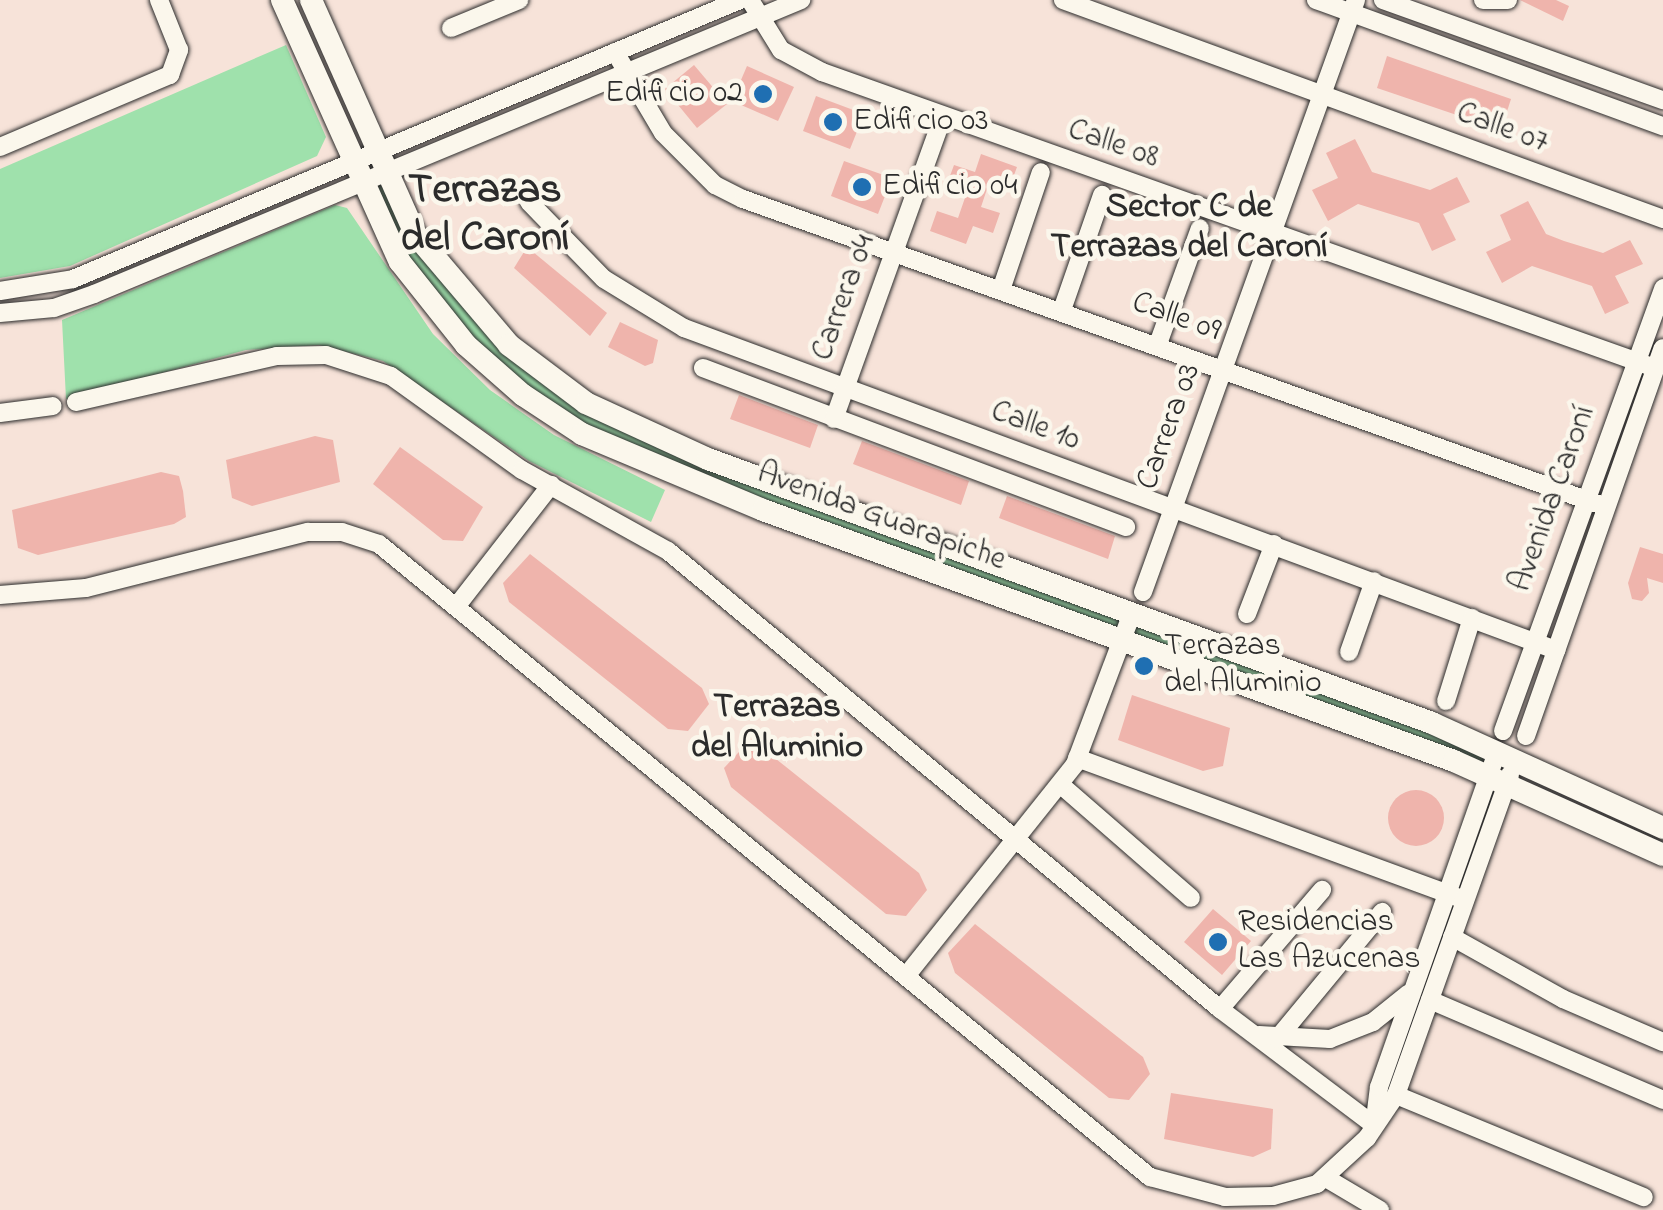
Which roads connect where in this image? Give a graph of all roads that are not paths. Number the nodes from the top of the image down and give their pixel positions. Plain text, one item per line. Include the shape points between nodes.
1 (159, 0) edge
2 (282, 0) edge
3 (311, 0) edge
4 (519, 0) edge
5 (740, 0) edge
6 (750, 0) edge
7 (801, 0) edge
8 (1062, 0) edge
9 (1316, 0) edge
10 (1384, 0) edge
11 (1484, 0) edge
12 (1508, 0) edge
13 (1354, 6) edge
14 (759, 18) junction
15 (451, 28) dead end
16 (615, 52) junction
17 (625, 74) junction
18 (1322, 95) junction
19 (1663, 100) edge
20 (942, 116) junction
21 (1663, 126) edge
22 (0, 147) edge
23 (380, 161) junction
24 (355, 171) junction
25 (1040, 172) dead end
26 (1102, 195) dead end
27 (528, 202) dead end
28 (1663, 219) edge
29 (1200, 228) dead end
30 (1271, 232) junction
31 (894, 250) junction
32 (1002, 287) junction
33 (1663, 288) edge
34 (0, 291) edge
35 (1062, 310) junction
36 (0, 313) edge
37 (1158, 344) junction
38 (1663, 348) edge
39 (1636, 361) junction
40 (1223, 367) junction
41 (702, 368) dead end
42 (1655, 368) junction
43 (844, 388) junction
44 (76, 402) dead end
45 (53, 406) dead end
46 (0, 413) edge
47 (834, 419) junction
48 (1005, 450) junction
49 (994, 478) junction
50 (551, 486) junction
51 (1585, 499) junction
52 (1606, 507) junction
53 (1173, 508) junction
54 (1126, 527) dead end
55 (1274, 544) junction
56 (1374, 581) junction
57 (0, 595) edge
58 (1137, 603) junction
59 (459, 604) junction
60 (1247, 614) dead end
61 (1472, 618) junction
62 (1123, 640) junction
63 (1534, 642) junction
64 (1556, 650) junction
65 (1349, 652) dead end
66 (1446, 701) dead end
67 (1526, 736) dead end
68 (1505, 747) junction
69 (1077, 758) junction
70 (1496, 779) junction
71 (1061, 785) junction
72 (1663, 828) edge
73 (1018, 836) junction
74 (1663, 855) edge
75 (1322, 890) dead end
76 (1445, 892) junction
77 (1191, 898) dead end
78 (1464, 900) junction
79 (1382, 912) dead end
80 (1452, 937) junction
81 (906, 976) junction
82 (1412, 990) junction
83 (1430, 1000) junction
84 (1220, 1009) junction
85 (1250, 1033) junction
86 (1277, 1039) junction
87 (1663, 1042) edge
88 (1396, 1095) junction
89 (1663, 1100) edge
90 (1374, 1125) junction
91 (1326, 1178) junction
92 (1644, 1197) dead end
93 (1199, 1202) edge
94 (1380, 1210) edge

1 - 22 street via 179,50 170,75
2 - 24 street, Avenida Guarapiche
3 - 23 street, Avenida Guarapiche
4 - 15 street
5 - 16 street
6 - 14 street, Calle 08
7 - 14 street
8 - 18 street, Calle 07
9 - 13 street
10 - 19 street
11 - 12 street
13 - 18 street, Carrera 03
13 - 21 street
14 - 17 street
14 - 20 street, Calle 08 via 793,60
16 - 17 street, Calle 09
16 - 23 street
17 - 23 street
17 - 31 street, Calle 09 via 663,133 716,185
18 - 28 street, Calle 07
18 - 30 street, Carrera 03
20 - 30 street, Calle 08
20 - 31 street, Carrera 04
23 - 24 street
23 - 58 street, Avenida Guarapiche via 415,234 466,301 535,368 586,403 676,446
24 - 34 street via 74,278
24 - 36 street via 94,294 54,308
24 - 62 street, Avenida Guarapiche via 400,262 466,344 582,434 763,510
25 - 32 street
26 - 35 street
27 - 43 street, Calle 10 via 582,260 653,313
29 - 37 street
30 - 39 street, Calle 08
30 - 40 street, Carrera 03
31 - 32 street, Calle 09
31 - 43 street, Carrera 04
32 - 35 street, Calle 09
33 - 39 street, Avenida Caroní
35 - 37 street, Calle 09
37 - 40 street, Calle 09
38 - 42 street, Avenida Caroní
39 - 42 street, Calle 08
39 - 51 street, Avenida Caroní
40 - 51 street, Calle 09
40 - 53 street, Carrera 03
41 - 47 street
42 - 52 street, Avenida Caroní
43 - 47 street, Carrera 04
43 - 48 street, Calle 10
44 - 50 street via 258,359 326,354 391,376
45 - 46 street
47 - 49 street
48 - 49 street
48 - 53 street, Calle 10
49 - 54 street
50 - 59 street
50 - 73 street via 668,551
51 - 52 street, Calle 09
51 - 63 street, Avenida Caroní
52 - 64 street, Avenida Caroní
53 - 55 street, Calle 10
53 - 58 street, Carrera 03
55 - 56 street, Calle 10
55 - 60 street
56 - 61 street, Calle 10
56 - 65 street
57 - 59 street via 63,592 326,531 379,544
58 - 62 street, Carrera 03
58 - 68 street, Avenida Guarapiche
59 - 81 street
61 - 63 street, Calle 10
61 - 66 street
62 - 69 street, Carrera 03
62 - 70 street, Avenida Guarapiche
63 - 64 street, Calle 10
63 - 68 street, Avenida Caroní
64 - 67 street, Avenida Caroní
68 - 70 street, Avenida Caroní
68 - 72 street, Avenida Guarapiche
69 - 71 street, Carrera 03
69 - 76 street
70 - 74 street, Avenida Guarapiche
70 - 76 street, Avenida Caroní
70 - 78 street, Avenida Caroní
71 - 73 street, Carrera 03
71 - 77 street
73 - 81 street, Carrera 03
73 - 84 street
75 - 84 street
76 - 78 street
76 - 82 street, Avenida Caroní
78 - 80 street, Avenida Caroní
79 - 86 street
80 - 83 street, Avenida Caroní
80 - 87 street via 1562,999
81 - 93 street via 1150,1177
82 - 86 street via 1393,1010 1350,1032 1311,1042
82 - 90 street, Avenida Caroní via 1379,1087
83 - 88 street, Avenida Caroní
83 - 89 street
84 - 85 street
85 - 86 street
85 - 90 street
88 - 90 street, Avenida Caroní
88 - 92 street
90 - 91 street via 1355,1155
91 - 93 street via 1274,1196
91 - 94 street

